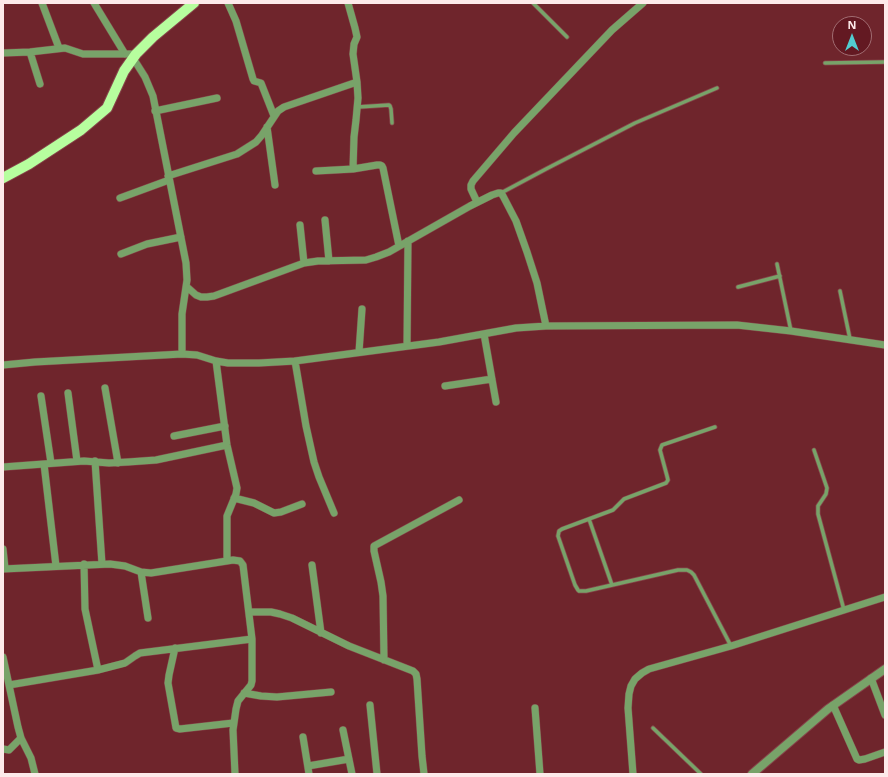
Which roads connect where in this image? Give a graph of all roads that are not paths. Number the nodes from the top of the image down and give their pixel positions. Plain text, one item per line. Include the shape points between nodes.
1 (42, 3) edge
2 (94, 3) edge
3 (194, 3) edge
4 (228, 3) edge
5 (348, 3) edge
6 (533, 3) edge
7 (643, 3) edge
8 (567, 38) dead end
9 (59, 48) junction
10 (30, 52) junction
11 (3, 53) edge
12 (131, 55) junction
13 (885, 62) edge
14 (825, 63) dead end
15 (358, 82) junction
16 (40, 84) dead end
17 (717, 88) dead end
18 (217, 98) dead end
19 (358, 107) junction
20 (156, 111) junction
21 (274, 116) junction
22 (392, 124) dead end
23 (267, 127) junction
24 (353, 169) junction
25 (316, 171) dead end
26 (3, 178) edge
27 (169, 178) junction
28 (275, 185) dead end
29 (501, 193) junction
30 (120, 198) dead end
31 (477, 202) junction
32 (325, 220) dead end
33 (300, 225) dead end
34 (181, 238) junction
35 (408, 241) junction
36 (399, 246) junction
37 (121, 254) dead end
38 (329, 261) junction
39 (304, 263) junction
40 (777, 264) dead end
41 (780, 276) junction
42 (187, 288) junction
43 (738, 288) dead end
44 (840, 291) dead end
45 (362, 308) dead end
46 (546, 326) junction
47 (791, 331) junction
48 (484, 334) junction
49 (850, 339) junction
50 (885, 345) edge
51 (407, 346) junction
52 (359, 352) junction
53 (182, 354) junction
54 (216, 361) junction
55 (295, 361) junction
56 (3, 365) edge
57 (492, 379) junction
58 (446, 386) dead end
59 (105, 388) dead end
60 (68, 393) dead end
61 (41, 396) dead end
62 (496, 402) dead end
63 (225, 426) junction
64 (715, 427) dead end
65 (174, 436) dead end
66 (227, 445) junction
67 (814, 450) dead end
68 (77, 461) junction
69 (95, 461) junction
70 (118, 463) junction
71 (47, 464) junction
72 (3, 467) edge
73 (234, 498) junction
74 (460, 500) dead end
75 (302, 504) dead end
76 (334, 513) dead end
77 (589, 519) junction
78 (3, 549) edge
79 (227, 561) junction
80 (84, 564) junction
81 (102, 564) junction
82 (312, 565) dead end
83 (56, 566) junction
84 (4, 568) edge
85 (142, 572) junction
86 (612, 584) junction
87 (885, 597) edge
88 (844, 610) junction
89 (249, 612) junction
90 (148, 618) dead end
91 (322, 633) junction
92 (252, 640) junction
93 (731, 646) junction
94 (175, 648) junction
95 (3, 657) edge
96 (384, 660) junction
97 (885, 669) edge
98 (98, 670) junction
99 (871, 678) junction
100 (9, 685) junction
101 (332, 692) dead end
102 (244, 693) junction
103 (370, 705) dead end
104 (833, 705) junction
105 (535, 708) dead end
106 (885, 715) edge
107 (234, 723) junction
108 (653, 728) dead end
109 (343, 730) dead end
110 (303, 737) dead end
111 (22, 738) junction
112 (3, 749) edge
113 (885, 752) edge
114 (349, 759) junction
115 (309, 770) edge
116 (35, 774) edge
117 (235, 774) edge
118 (352, 774) edge
119 (377, 774) edge
120 (424, 774) edge
121 (540, 774) edge
122 (633, 774) edge
123 (701, 774) edge
124 (752, 774) edge

1 - 9 street
2 - 12 street
3 - 12 main road
4 - 21 street via 253,79 261,83
5 - 15 street via 357,37 353,54
6 - 8 lane
7 - 31 street via 606,35 514,133 473,181 471,189
9 - 10 street
9 - 12 street via 84,54
10 - 11 street
10 - 16 street
12 - 20 street via 145,77
12 - 26 main road via 107,108 81,130
13 - 14 lane
15 - 19 street
15 - 21 street via 288,105
17 - 29 lane via 636,123
18 - 20 street
19 - 22 lane via 389,105
19 - 24 street
20 - 27 street
21 - 23 street
23 - 27 street via 256,142 237,154
23 - 28 street
24 - 25 street
24 - 36 street via 377,165 383,168
27 - 30 street
27 - 34 street
29 - 31 street
29 - 46 street via 516,221 532,266
31 - 35 street
32 - 38 street
33 - 39 street
34 - 37 street via 147,244
34 - 42 street
35 - 36 street
35 - 51 street
36 - 38 street via 366,260
38 - 39 street
39 - 42 street via 207,297 196,295
40 - 41 lane
41 - 43 lane
41 - 47 lane
42 - 53 street via 182,314
44 - 49 lane
45 - 52 street
46 - 47 street via 738,325
46 - 48 street
47 - 49 street
48 - 51 street
48 - 57 street
49 - 50 street
51 - 52 street
52 - 55 street
53 - 54 street via 197,355
53 - 56 street
54 - 55 street
54 - 63 street
55 - 76 street via 314,462
57 - 58 street
57 - 62 street
59 - 70 street
60 - 68 street
61 - 71 street
63 - 65 street
63 - 66 street
64 - 77 lane via 662,445 660,450 668,480 666,484 624,499 612,510
66 - 70 street via 156,460
66 - 73 street via 236,488
67 - 88 lane via 827,488 818,506 818,514
68 - 69 street
68 - 71 street
69 - 70 street
69 - 81 street
71 - 72 street
71 - 83 street
73 - 75 street via 254,503 274,513
73 - 79 street via 227,516
74 - 96 street via 374,546 383,596
77 - 86 lane
77 - 86 lane via 559,531 559,540 578,590 586,591
78 - 84 street
79 - 85 street via 152,573
79 - 89 street via 237,560 243,565
80 - 81 street
80 - 83 street
80 - 98 street via 85,609
81 - 85 street via 117,564
82 - 91 street
83 - 84 street
85 - 90 street
86 - 93 lane via 688,570 694,575
87 - 88 street
88 - 93 street
89 - 91 street via 280,614
89 - 92 street
91 - 96 street
92 - 94 street
92 - 102 street via 252,683
93 - 122 street via 649,668 636,679 631,686 628,708
94 - 98 street via 140,653 125,663
94 - 107 street via 168,683 176,728
95 - 100 street
96 - 120 street via 416,674
97 - 99 street
98 - 100 street
99 - 104 street
99 - 106 street
100 - 111 street
101 - 102 street via 277,697
102 - 107 street via 238,701
103 - 119 street
104 - 113 street via 857,759
104 - 124 street
105 - 121 street
107 - 117 street
108 - 123 lane
109 - 114 street
110 - 115 street
111 - 112 street via 9,750
111 - 116 street
114 - 115 street
114 - 118 street

